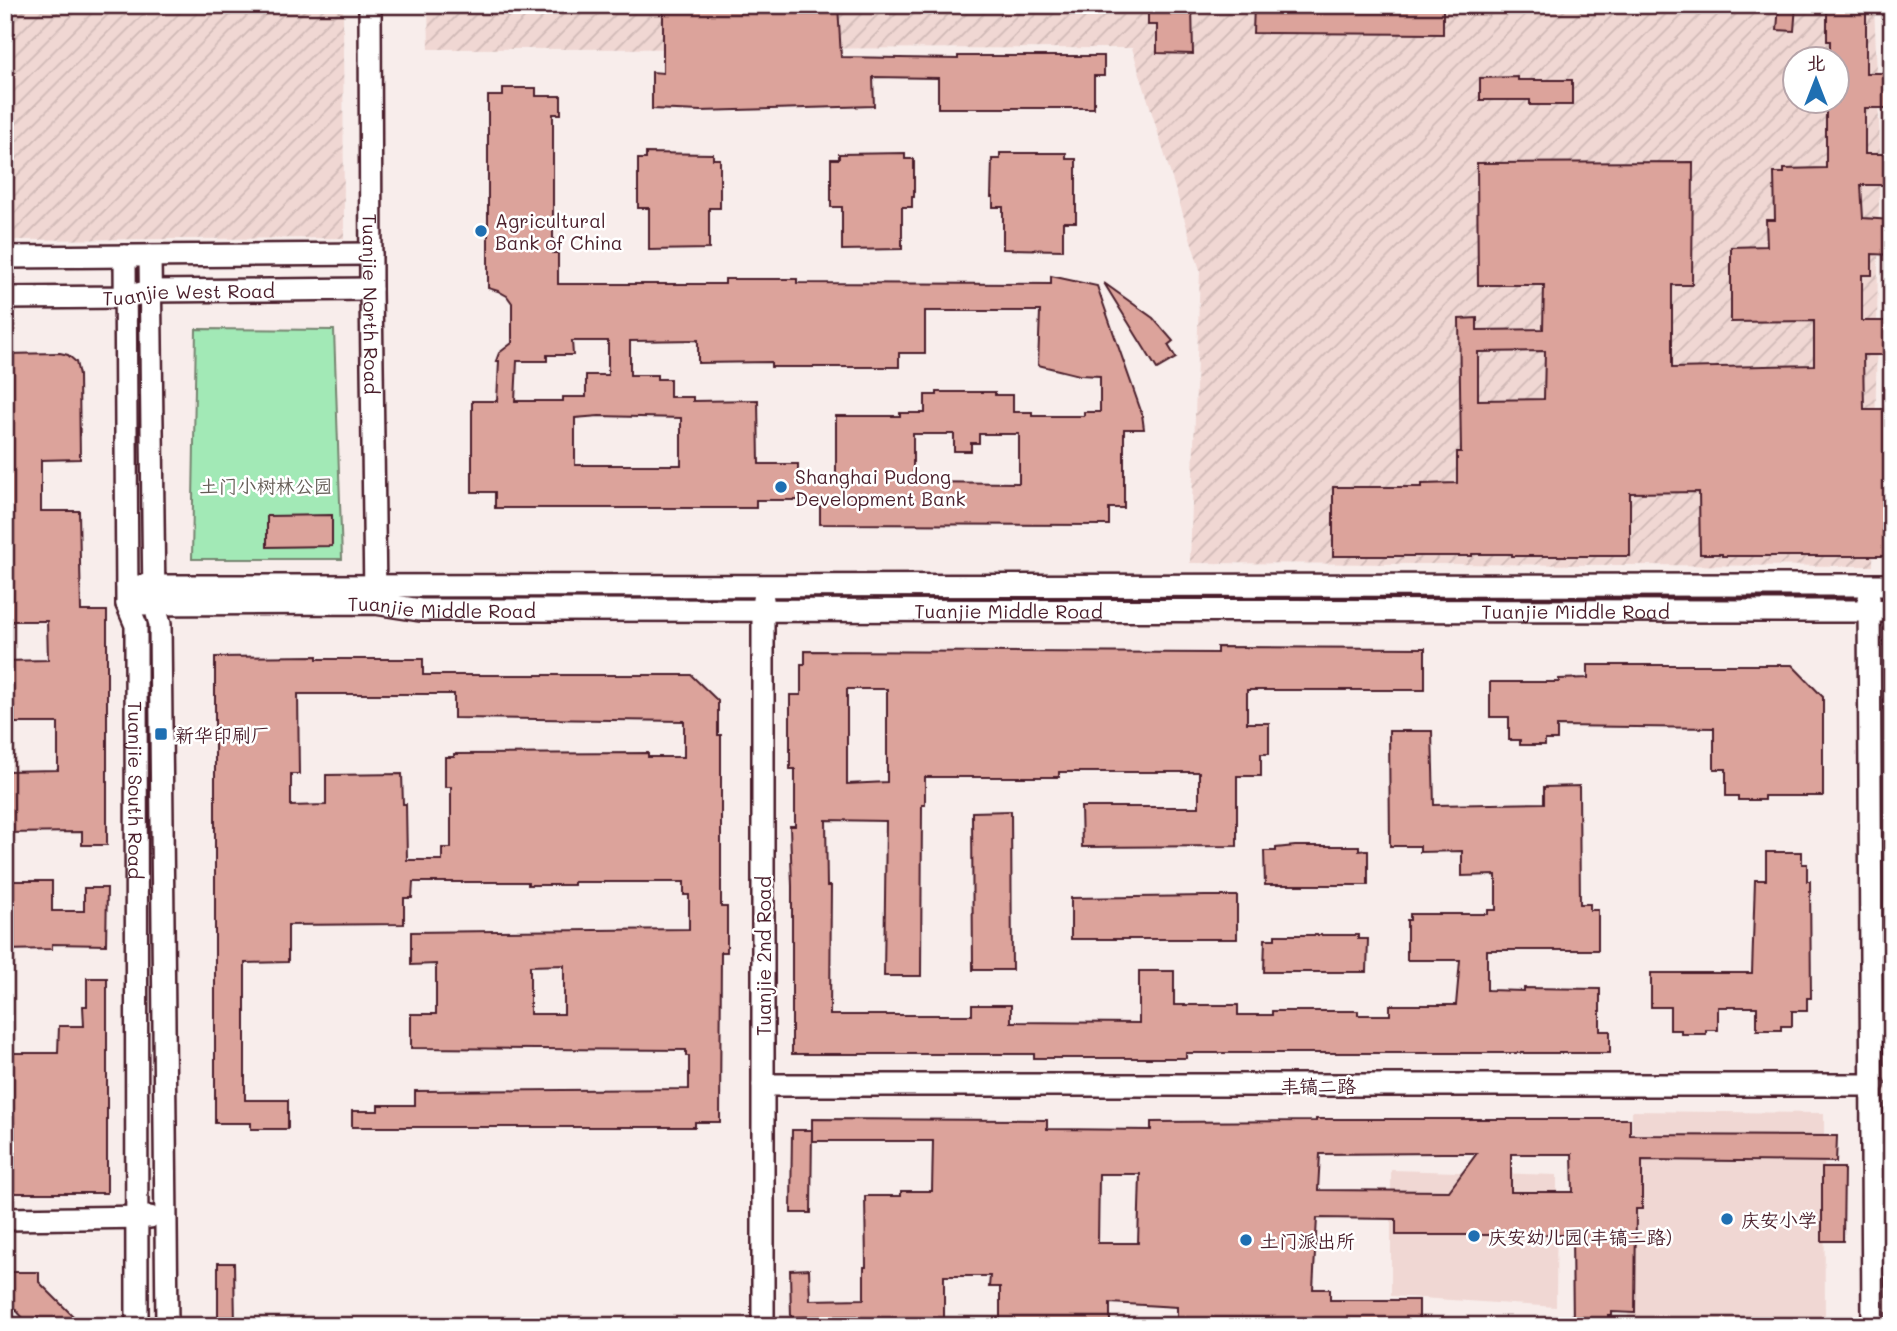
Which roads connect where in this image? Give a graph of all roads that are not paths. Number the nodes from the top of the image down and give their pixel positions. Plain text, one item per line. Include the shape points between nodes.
1 (370, 5) edge
2 (371, 254) junction
3 (125, 256) junction
4 (150, 256) junction
5 (5, 257) edge
6 (371, 289) junction
7 (150, 291) junction
8 (126, 297) junction
9 (5, 298) edge
10 (1869, 585) junction
11 (1892, 585) edge
12 (763, 587) junction
13 (127, 595) junction
14 (154, 595) junction
15 (375, 595) junction
16 (763, 611) junction
17 (1869, 611) junction
18 (1892, 611) edge
19 (764, 1085) junction
20 (1873, 1085) junction
21 (136, 1217) junction
22 (166, 1217) junction
23 (5, 1219) edge
24 (137, 1326) edge
25 (167, 1326) edge
26 (763, 1326) edge
27 (1873, 1326) edge

1 - 2 street, Tuanjie North Road
2 - 4 street, Tuanjie West Road
2 - 6 street, Tuanjie North Road
3 - 4 street, Tuanjie West Road
3 - 5 street, Tuanjie West Road
3 - 8 street, Tuanjie South Road
4 - 7 street, Tuanjie South Road
6 - 7 street, Tuanjie West Road
6 - 15 street, Tuanjie North Road
7 - 8 street, Tuanjie West Road
7 - 14 street, Tuanjie South Road
8 - 9 street, Tuanjie West Road
8 - 13 street, Tuanjie South Road
10 - 11 street, Tuanjie Middle Road
10 - 12 street, Tuanjie Middle Road
10 - 17 street
12 - 15 street, Tuanjie Middle Road
12 - 16 street, Tuanjie 2nd Road
13 - 14 street, Tuanjie Middle Road
13 - 21 street, Tuanjie South Road via 136,625
14 - 15 street, Tuanjie Middle Road
14 - 22 street, Tuanjie South Road via 160,624
15 - 16 street, Tuanjie Middle Road via 420,610
16 - 17 street, Tuanjie Middle Road
16 - 19 street, Tuanjie 2nd Road
17 - 18 street, Tuanjie Middle Road
17 - 20 street
19 - 20 street, 丰镐二路
19 - 26 street, Tuanjie 2nd Road
20 - 27 street
21 - 22 street
21 - 23 street
21 - 24 street, Tuanjie South Road
22 - 25 street, Tuanjie South Road

